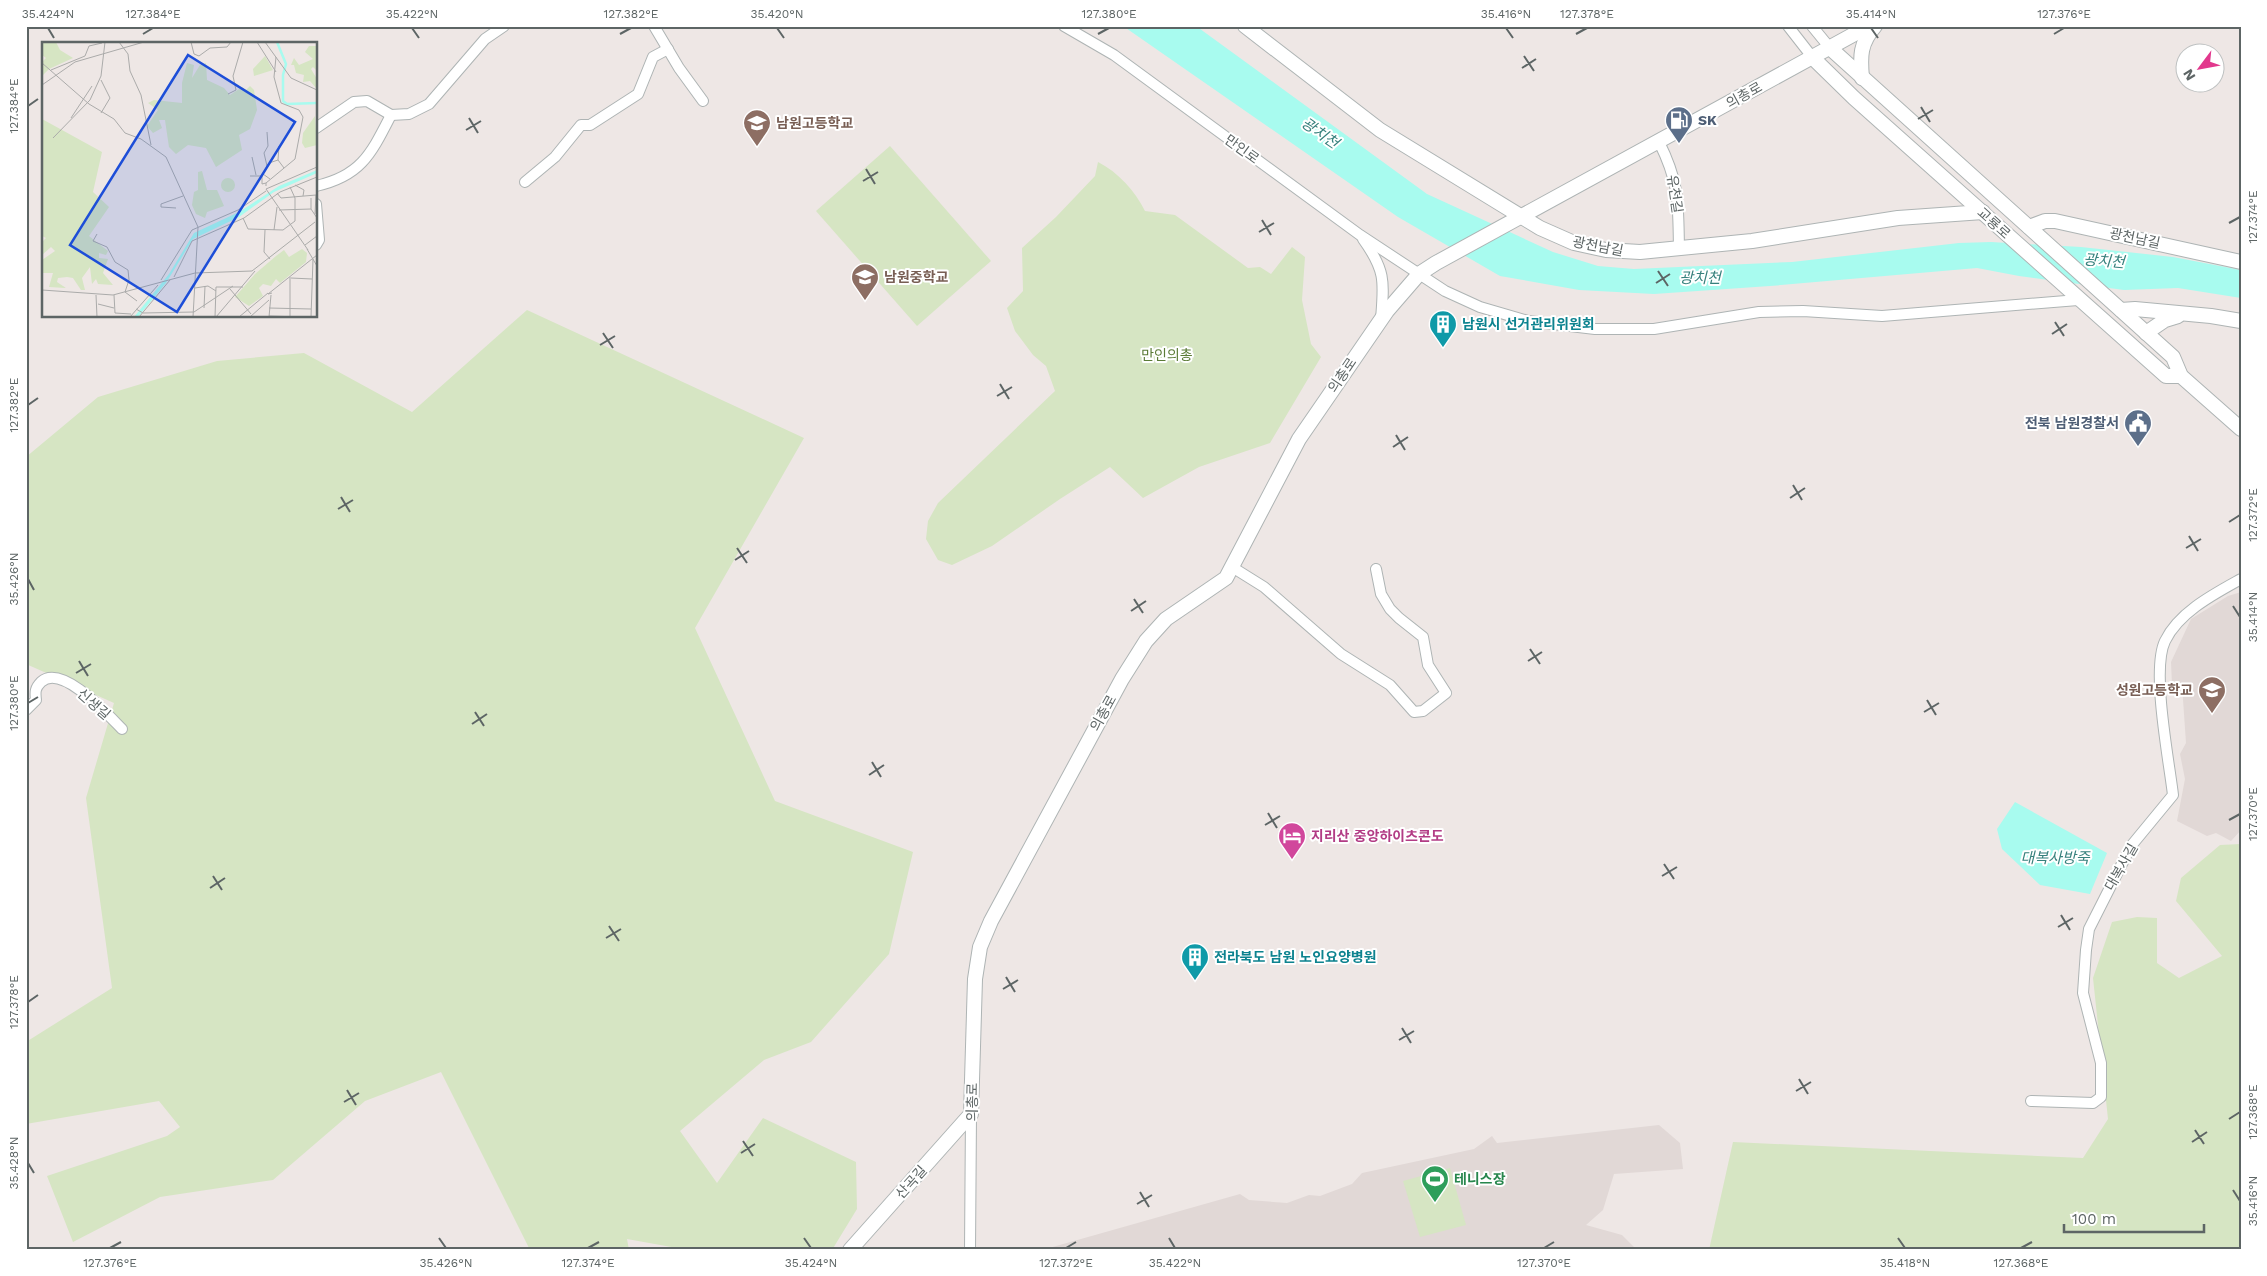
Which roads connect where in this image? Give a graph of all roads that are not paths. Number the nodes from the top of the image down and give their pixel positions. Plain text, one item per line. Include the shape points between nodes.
1 (504, 26) edge
2 (654, 26) edge
3 (1064, 26) edge
4 (1246, 26) edge
5 (1788, 26) edge
6 (1812, 26) edge
7 (1869, 26) edge
8 (1875, 26) edge
9 (1830, 48) junction
10 (668, 49) junction
11 (1813, 58) junction
12 (1862, 78) junction
13 (704, 102) dead end
14 (391, 115) junction
15 (318, 127) edge
16 (1659, 142) junction
17 (526, 182) dead end
18 (320, 185) edge
19 (1983, 212) junction
20 (1518, 219) junction
21 (2029, 227) junction
22 (318, 228) edge
23 (1360, 235) junction
24 (318, 242) edge
25 (1679, 248) junction
26 (2241, 262) edge
27 (1420, 274) junction
28 (2078, 300) junction
29 (2121, 310) junction
30 (2183, 314) junction
31 (1381, 319) junction
32 (2241, 321) edge
33 (2146, 332) junction
34 (2181, 376) junction
35 (2241, 429) edge
36 (1232, 567) junction
37 (1376, 569) dead end
38 (2241, 579) edge
39 (26, 710) edge
40 (122, 729) dead end
41 (2030, 1101) dead end
42 (971, 1114) junction
43 (850, 1250) edge
44 (970, 1250) edge

1 - 14 street via 485,39 428,104 409,114
2 - 10 street
3 - 23 street, 만인로 via 1114,56
4 - 20 street, 광천남길 via 1380,130
5 - 11 street
6 - 9 street
7 - 9 street, 의총로
8 - 12 street via 1860,51
9 - 11 street, 의총로
9 - 12 street, 교룡로
10 - 13 street
10 - 17 street via 652,57 638,94 590,125 581,126 555,157
11 - 16 street, 의총로
11 - 19 street, 교룡로
12 - 21 street, 교룡로
14 - 15 street via 367,101 354,102
14 - 18 street via 365,161 350,174
16 - 20 street, 의총로
16 - 25 street, 유천길 via 1676,182
19 - 25 street, 광천남길 via 1898,218 1752,241
19 - 28 street, 교룡로
20 - 25 street, 광천남길 via 1574,243 1606,250 1640,252
20 - 27 street, 의총로
21 - 26 street, 광천남길 via 2055,221
21 - 29 street, 교룡로
22 - 24 street
23 - 27 street, 만인로
23 - 31 street via 1382,270
27 - 28 street, 만인로 via 1458,299 1480,307 1528,321 1595,329 1654,329 1759,312 1882,316
27 - 31 street, 의총로
28 - 34 street, 교룡로 via 2166,376
29 - 30 street
29 - 33 street, 교룡로
30 - 32 street
30 - 33 street
31 - 36 street, 의총로 via 1299,439
33 - 34 street, 교룡로 via 2173,357
34 - 35 street, 교룡로
36 - 37 street via 1264,586 1341,654 1390,685 1414,712 1423,711 1446,693 1428,665 1423,637 1399,618 1381,594
36 - 42 street, 의총로 via 1226,578 1184,605 1149,637 1122,679 991,920 980,947 975,979
38 - 41 street, 대복사길 via 2188,612 2166,640 2159,658 2173,795 2130,846 2089,929 2086,950 2083,993 2101,1064 2101,1097 2093,1103
39 - 40 street, 신생길 via 36,700 38,685 45,679 55,678 92,698
42 - 43 street, 산곡길
42 - 44 street, 의총로

